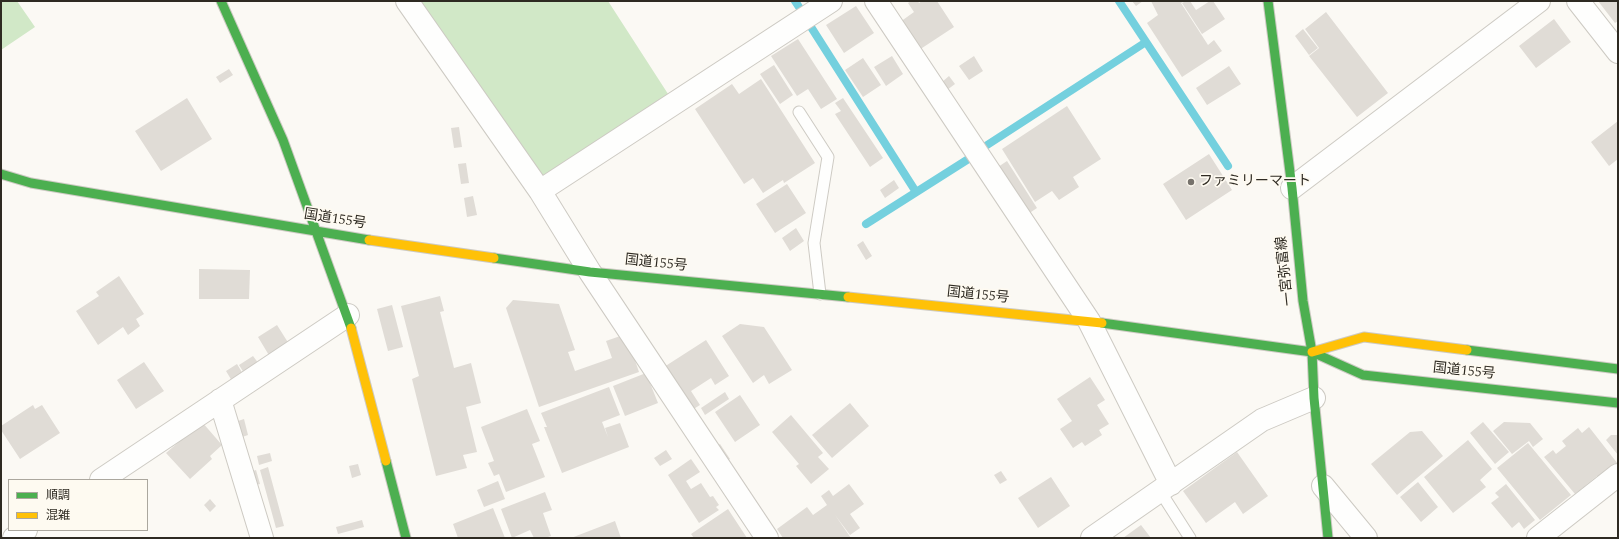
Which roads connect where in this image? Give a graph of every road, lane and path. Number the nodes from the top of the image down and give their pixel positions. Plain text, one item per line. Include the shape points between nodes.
1 (221, 1) edge
2 (407, 1) edge
3 (831, 1) edge
4 (876, 1) edge
5 (1268, 1) edge
6 (1539, 1) edge
7 (1578, 1) edge
8 (1618, 52) edge
9 (799, 112) dead end
10 (1, 174) edge
11 (1292, 188) junction
12 (540, 191) junction
13 (317, 232) junction
14 (590, 272) junction
15 (820, 294) junction
16 (348, 315) junction
17 (1089, 321) junction
18 (1312, 352) junction
19 (1618, 369) edge
20 (1314, 398) junction
21 (220, 400) junction
22 (1618, 403) edge
23 (1618, 475) edge
24 (102, 479) edge
25 (1323, 486) junction
26 (1166, 487) junction
27 (24, 531) edge
28 (14, 538) edge
29 (262, 538) edge
30 (406, 538) edge
31 (767, 538) edge
32 (1092, 538) edge
33 (1190, 538) edge
34 (1328, 538) edge
35 (1366, 538) edge
36 (1538, 538) edge

1 - 13 main road via 283,140
2 - 12 street
3 - 12 street
4 - 17 street
5 - 11 main road, 一宮弥富線
6 - 11 street
7 - 8 street
9 - 15 lane via 828,157 814,243
10 - 13 main road, 国道155号 via 31,183
11 - 18 main road, 一宮弥富線 via 1303,301
12 - 14 street
13 - 14 main road, 国道155号
13 - 16 main road
14 - 15 main road, 国道155号
14 - 31 street
15 - 17 main road, 国道155号
16 - 21 street
16 - 30 main road
17 - 18 main road, 国道155号
17 - 26 street
18 - 19 main road, 国道155号 via 1364,337
18 - 20 main road, 一宮弥富線
18 - 22 main road, 国道155号 via 1363,375
20 - 25 main road, 一宮弥富線
20 - 26 street via 1262,420
21 - 24 street
21 - 29 street
23 - 36 street
25 - 34 main road, 一宮弥富線
25 - 35 street
26 - 32 street
26 - 33 lane
27 - 28 street

